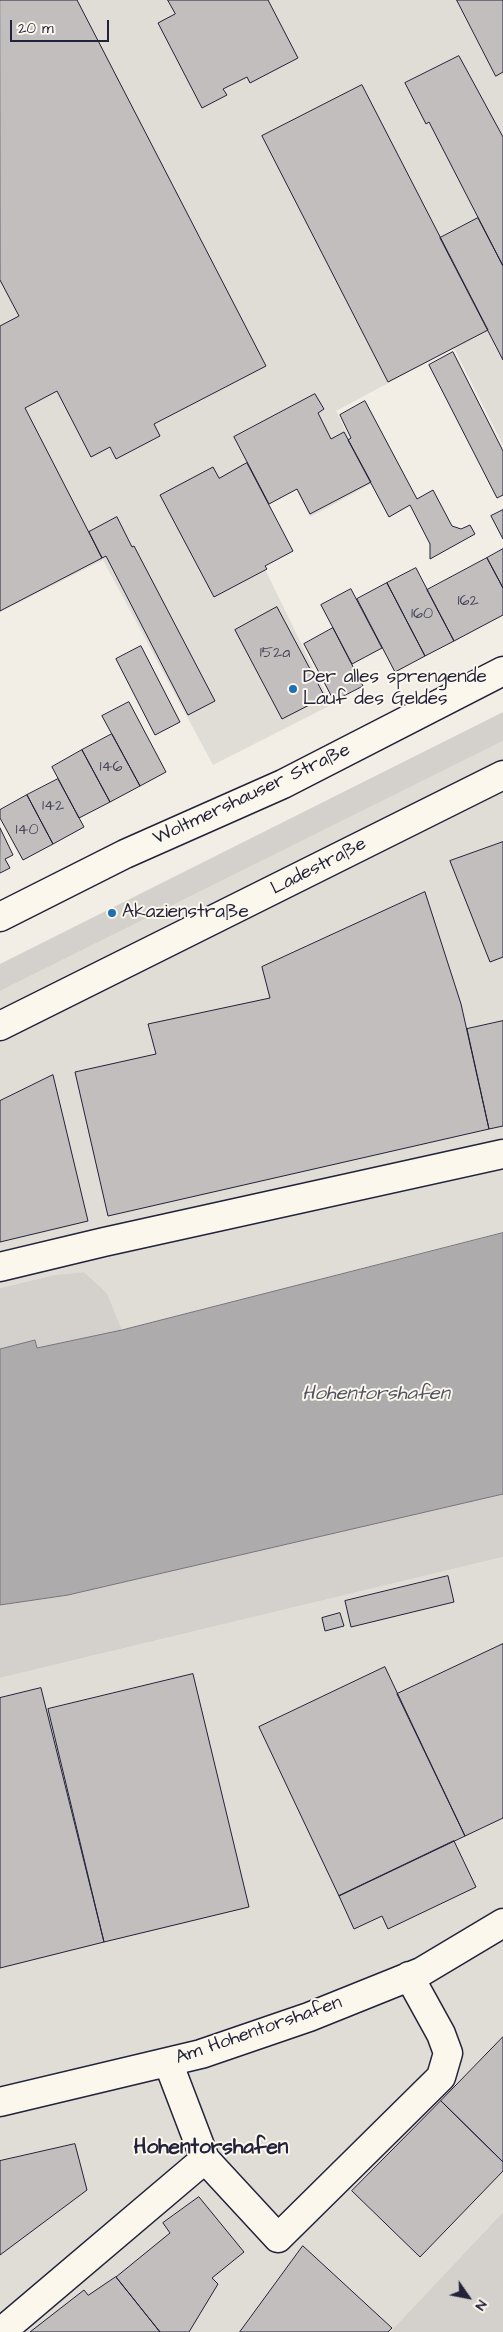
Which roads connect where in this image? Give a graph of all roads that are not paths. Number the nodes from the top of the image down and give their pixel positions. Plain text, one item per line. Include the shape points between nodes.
1 (503, 671) edge
2 (503, 775) edge
3 (0, 917) edge
4 (0, 1026) edge
5 (503, 1154) edge
6 (0, 1267) edge
7 (503, 1923) edge
8 (409, 1976) junction
9 (168, 2062) junction
10 (0, 2102) edge
11 (205, 2159) junction
12 (1, 2332) edge

1 - 3 street, Woltmershauser Straße via 283,784 125,854
2 - 4 street, Ladestraße
5 - 6 street
7 - 8 street, Am Hohentorshafen
8 - 9 street, Am Hohentorshafen via 309,2017
8 - 11 street via 448,2053 441,2077 278,2238
9 - 10 street, Am Hohentorshafen
9 - 11 street
11 - 12 street

